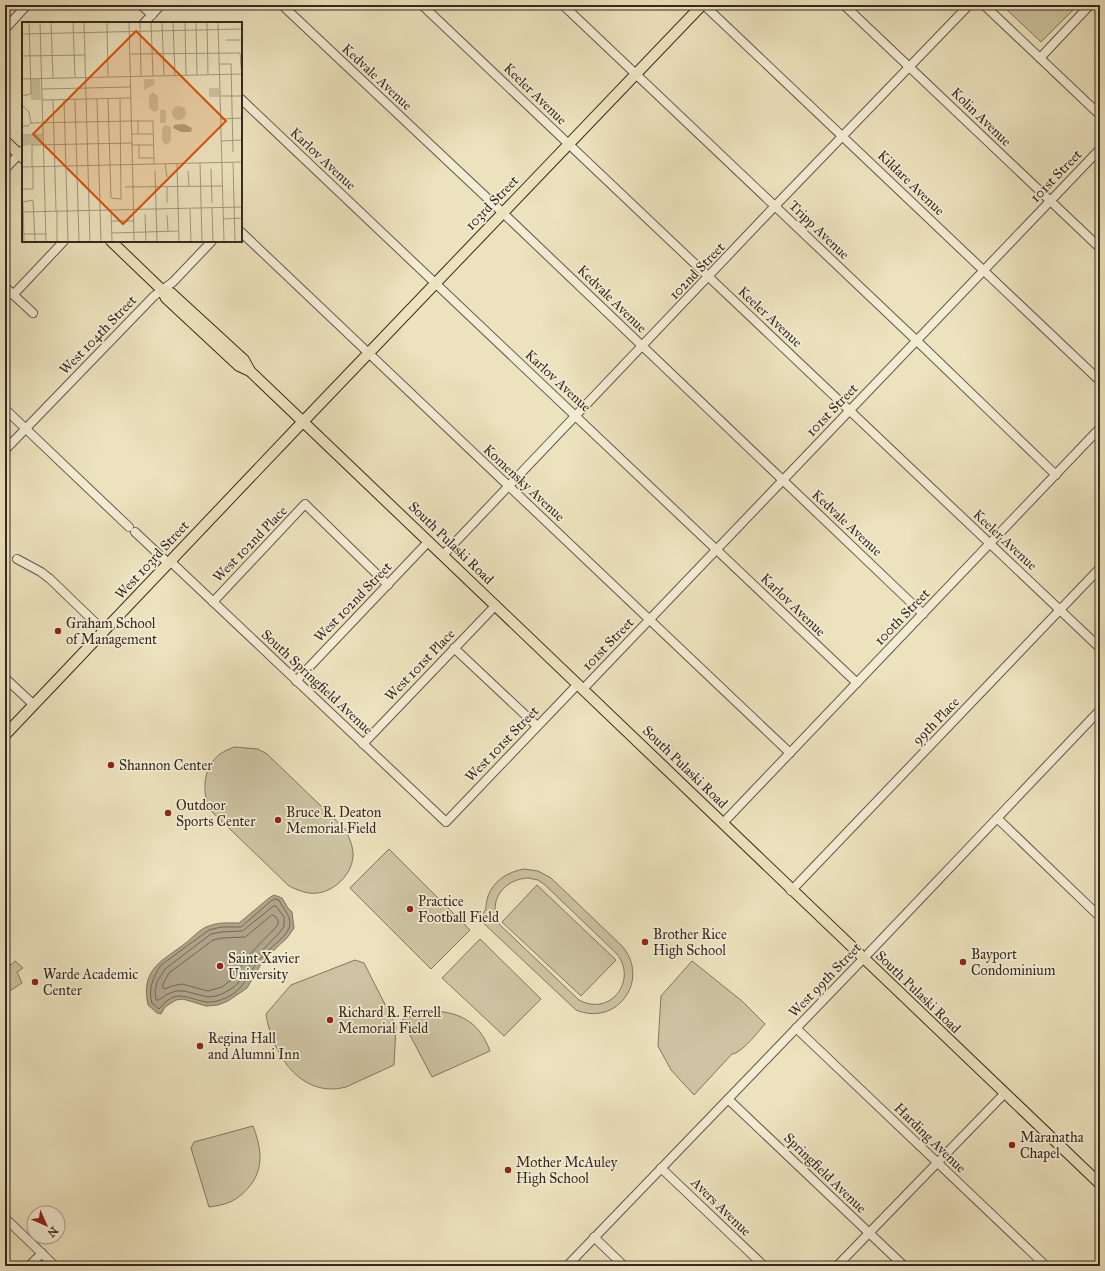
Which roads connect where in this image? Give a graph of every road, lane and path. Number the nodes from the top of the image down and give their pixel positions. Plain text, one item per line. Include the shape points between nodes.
1 (27, 5) edge
2 (141, 5) edge
3 (161, 5) edge
4 (282, 5) edge
5 (422, 5) edge
6 (563, 5) edge
7 (703, 5) edge
8 (844, 5) edge
9 (969, 5) edge
10 (984, 5) edge
11 (1090, 5) edge
12 (152, 15) junction
13 (145, 22) edge
14 (5, 29) edge
15 (1040, 58) junction
16 (910, 67) junction
17 (636, 74) junction
18 (242, 101) edge
19 (1100, 115) edge
20 (842, 136) junction
21 (5, 141) edge
22 (569, 144) junction
23 (1100, 149) edge
24 (22, 154) edge
25 (5, 168) edge
26 (1050, 201) junction
27 (775, 206) junction
28 (503, 213) junction
29 (242, 233) edge
30 (63, 242) edge
31 (112, 242) edge
32 (211, 242) edge
33 (1100, 248) edge
34 (984, 270) junction
35 (709, 277) junction
36 (436, 283) junction
37 (5, 287) edge
38 (162, 290) junction
39 (13, 295) junction
40 (33, 313) dead end
41 (917, 340) junction
42 (642, 346) junction
43 (368, 353) junction
44 (1100, 381) edge
45 (5, 409) edge
46 (850, 411) junction
47 (576, 416) junction
48 (303, 421) junction
49 (26, 428) junction
50 (1100, 428) edge
51 (5, 450) edge
52 (1056, 475) junction
53 (783, 480) junction
54 (509, 486) junction
55 (429, 541) junction
56 (990, 544) junction
57 (716, 550) junction
58 (444, 555) junction
59 (17, 559) dead end
60 (169, 562) junction
61 (1100, 568) edge
62 (388, 585) junction
63 (213, 602) junction
64 (496, 605) junction
65 (1060, 610) junction
66 (923, 614) junction
67 (649, 620) junction
68 (104, 631) junction
69 (454, 648) junction
70 (1100, 648) edge
71 (5, 678) edge
72 (296, 680) junction
73 (857, 683) junction
74 (580, 686) junction
75 (34, 705) junction
76 (1100, 710) edge
77 (537, 726) junction
78 (5, 735) edge
79 (363, 744) junction
80 (790, 753) junction
81 (997, 818) junction
82 (446, 822) joint
83 (723, 823) junction
84 (792, 891) junction
85 (1100, 917) edge
86 (863, 959) junction
87 (796, 1028) junction
88 (1004, 1094) junction
89 (728, 1099) junction
90 (936, 1163) junction
91 (661, 1168) junction
92 (1100, 1184) edge
93 (5, 1218) edge
94 (869, 1232) junction
95 (594, 1237) junction
96 (42, 1253) junction
97 (29, 1266) edge
98 (56, 1266) edge
99 (566, 1266) edge
100 (624, 1266) edge
101 (764, 1266) edge
102 (837, 1266) edge
103 (904, 1266) edge
104 (1046, 1266) edge

1 - 14 street
2 - 12 street
3 - 12 street
4 - 28 street, Kedvale Avenue
5 - 22 street, Keeler Avenue
6 - 17 street, Tripp Avenue
7 - 17 main road, 103rd Street
7 - 20 street, Kildare Avenue
8 - 16 street, Kolin Avenue
9 - 16 street, 102nd Street
10 - 15 street
11 - 15 street
12 - 13 street
15 - 19 street
16 - 20 street, 102nd Street
16 - 26 street, Kolin Avenue
17 - 22 main road, 103rd Street
17 - 27 street, Tripp Avenue
18 - 36 street, Karlov Avenue
20 - 27 street, 102nd Street
20 - 34 street, Kildare Avenue
21 - 24 main road
22 - 28 main road, 103rd Street
22 - 35 street, Keeler Avenue
23 - 26 street, 101st Street
24 - 25 street
26 - 33 street, Kolin Avenue
26 - 34 street, 101st Street
27 - 35 street, 102nd Street
27 - 41 street, Tripp Avenue
28 - 36 main road, 103rd Street
28 - 42 street, Kedvale Avenue
29 - 43 street, Komensky Avenue
30 - 39 street
31 - 38 main road, South Pulaski Road
32 - 38 street, West 104th Street
34 - 41 street, 101st Street
34 - 44 street, Kildare Avenue
35 - 42 street, 102nd Street
35 - 46 street, Keeler Avenue
36 - 43 main road, 103rd Street
36 - 47 street, Karlov Avenue
37 - 39 street
38 - 48 main road, South Pulaski Road via 171,293 244,360 250,371
38 - 49 street, West 104th Street
39 - 40 street
41 - 46 street, 101st Street
41 - 52 street, Tripp Avenue
42 - 47 street, 102nd Street
42 - 53 street, Kedvale Avenue
43 - 48 main road, 103rd Street
43 - 54 street, Komensky Avenue
45 - 49 street, South Springfield Avenue
46 - 53 street, 101st Street
46 - 56 street, Keeler Avenue
47 - 54 street, 102nd Street
47 - 57 street, Karlov Avenue
48 - 55 main road, South Pulaski Road
48 - 60 main road, West 103rd Street
49 - 51 street, West 104th Street
49 - 60 street, South Springfield Avenue
50 - 52 street, 100th Street
52 - 56 street, 100th Street
53 - 57 street, 101st Street
53 - 66 street, Kedvale Avenue
54 - 58 street, 102nd Street
54 - 67 street, Komensky Avenue
55 - 58 main road, South Pulaski Road
55 - 62 street, West 102nd Street
56 - 65 street, Keeler Avenue
56 - 66 street, 100th Street
57 - 67 street, 101st Street
57 - 73 street, Karlov Avenue
58 - 64 main road, South Pulaski Road
59 - 68 street via 50,579
60 - 63 street, South Springfield Avenue
60 - 68 main road, West 103rd Street
61 - 65 street, 99th Place
62 - 63 street, West 102nd Place via 306,504
62 - 72 street, West 102nd Street
63 - 72 street, South Springfield Avenue
64 - 69 street, West 101st Place
64 - 74 main road, South Pulaski Road
65 - 70 street, Keeler Avenue
65 - 84 street, 99th Place
66 - 73 street, 100th Street
67 - 74 street, 101st Street
67 - 80 street, Komensky Avenue
68 - 75 main road, West 103rd Street
69 - 77 street
69 - 79 street, West 101st Place
71 - 75 street
72 - 79 street, South Springfield Avenue
73 - 80 street, 100th Street
74 - 77 street, West 101st Street
74 - 83 main road, South Pulaski Road
75 - 78 main road, West 103rd Street
76 - 81 street, West 99th Street
77 - 82 street, West 101st Street
79 - 82 street, South Springfield Avenue
80 - 83 street, 100th Street
81 - 85 street
81 - 86 street, West 99th Street
83 - 84 main road, South Pulaski Road
84 - 86 main road, South Pulaski Road
86 - 87 street, West 99th Street
86 - 88 main road, South Pulaski Road
87 - 89 street, West 99th Street
87 - 90 street, Harding Avenue
88 - 90 street
88 - 92 main road, South Pulaski Road
89 - 91 street, West 99th Street
89 - 94 street, Springfield Avenue
90 - 94 street
90 - 104 street, Harding Avenue
91 - 95 street, West 99th Street
91 - 101 street, Avers Avenue
93 - 96 street
94 - 102 street
94 - 103 street, Springfield Avenue
95 - 99 street, West 99th Street
95 - 100 street
96 - 97 street
96 - 98 street

